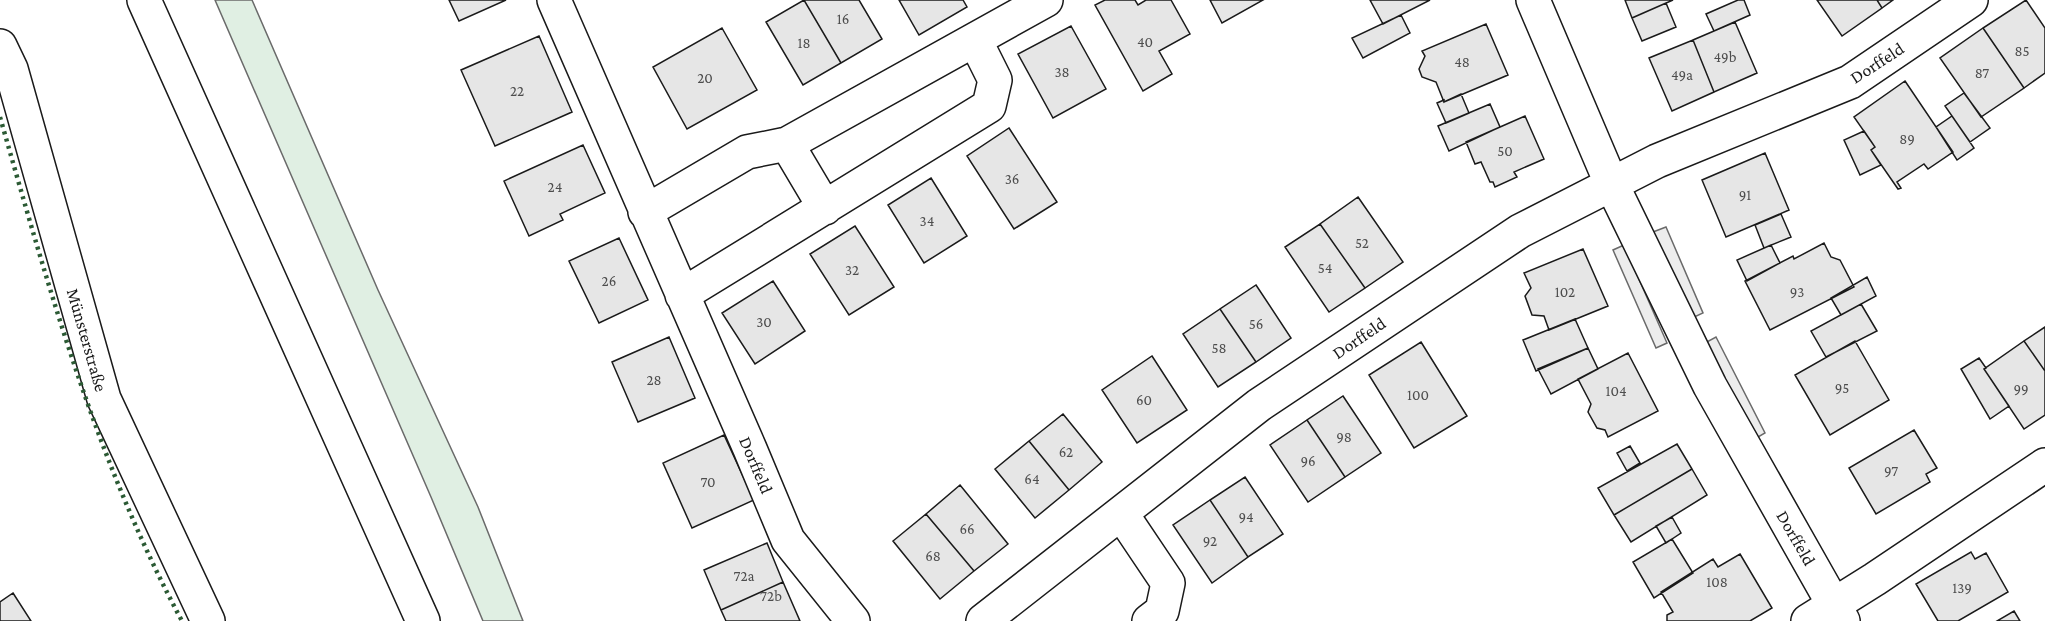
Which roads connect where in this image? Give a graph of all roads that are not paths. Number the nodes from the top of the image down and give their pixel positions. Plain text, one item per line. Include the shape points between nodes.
1 (144, 0) edge
2 (1046, 0) edge
3 (1533, 0) edge
4 (1971, 0) edge
5 (554, 1) edge
6 (975, 39) junction
7 (0, 46) edge
8 (787, 144) junction
9 (1611, 183) junction
10 (825, 208) junction
11 (645, 212) junction
12 (682, 295) junction
13 (2045, 465) edge
14 (1121, 513) junction
15 (1004, 615) edge
16 (1828, 616) edge
17 (208, 621) edge
18 (423, 621) edge
19 (853, 621) edge
20 (1149, 621) edge

1 - 18 street
2 - 6 street
3 - 9 street, Dorffeld
4 - 9 street, Dorffeld via 1850,82
5 - 11 street, Dorffeld
6 - 8 street
6 - 10 street via 995,80 989,106
7 - 17 street, Münsterstraße via 11,69 104,399
8 - 10 street
8 - 11 street via 747,152
9 - 14 street, Dorffeld via 1520,231 1259,405
9 - 16 street, Dorffeld
10 - 12 street
11 - 12 street, Dorffeld
12 - 19 street, Dorffeld via 788,540
13 - 16 street, Dorffeld via 1875,579
14 - 15 street, Dorffeld
14 - 20 street via 1168,583 1162,611

